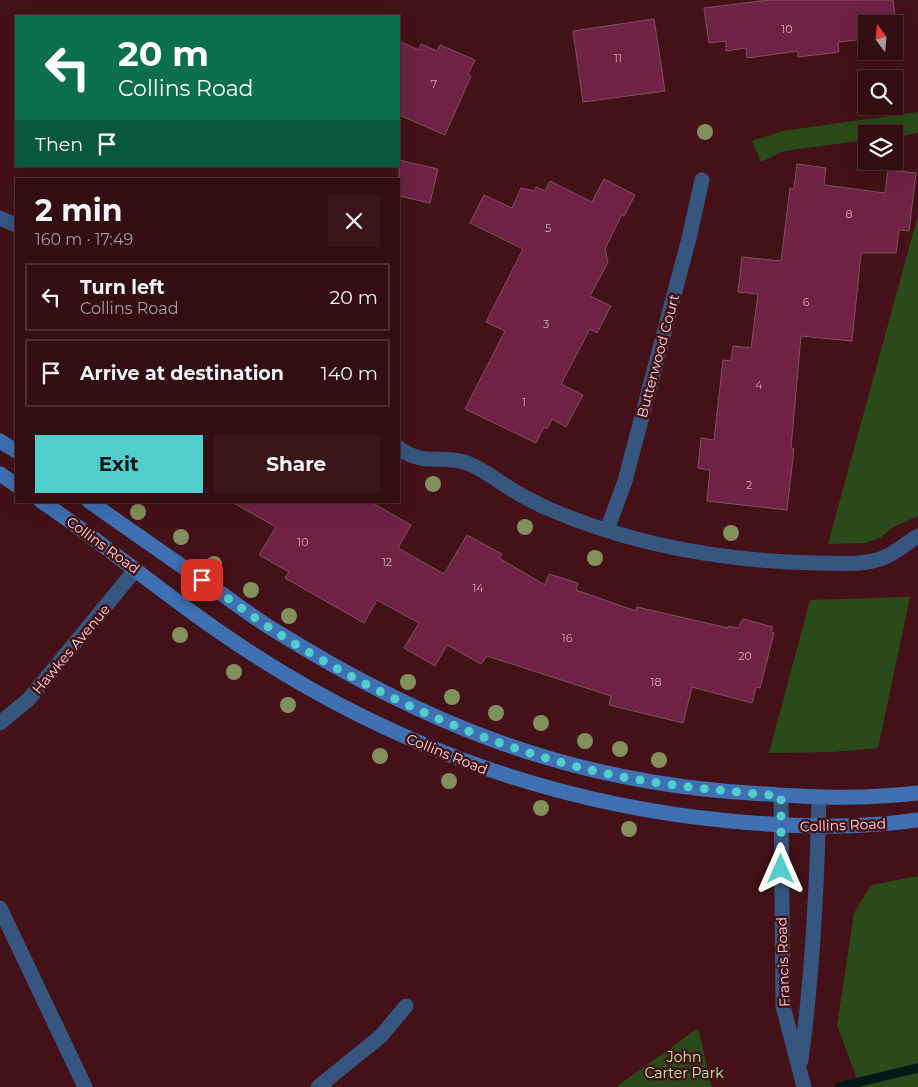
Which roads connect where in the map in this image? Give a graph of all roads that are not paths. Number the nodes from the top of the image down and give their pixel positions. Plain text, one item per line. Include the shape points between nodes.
1 (702, 180) dead end
2 (0, 218) edge
3 (15, 225) edge
4 (0, 440) edge
5 (400, 449) edge
6 (15, 450) edge
7 (0, 474) edge
8 (15, 484) edge
9 (44, 503) edge
10 (92, 503) edge
11 (606, 530) junction
12 (918, 536) edge
13 (136, 569) junction
14 (0, 723) edge
15 (918, 793) edge
16 (781, 796) junction
17 (818, 798) junction
18 (918, 820) edge
19 (781, 826) junction
20 (818, 827) junction
21 (0, 908) edge
22 (406, 1006) dead end
23 (800, 1066) junction
24 (85, 1087) edge
25 (318, 1087) edge
26 (804, 1087) edge

1 - 11 street, Butterwood Court via 625,481
2 - 3 street
4 - 6 main road
5 - 11 street via 426,461 463,462 482,470 524,497
7 - 8 main road
9 - 13 main road, Collins Road
10 - 16 main road, Collins Road via 276,632 376,689 470,732 587,770 664,784
11 - 12 street via 725,557 812,563 862,562 882,558 900,550
13 - 14 street, Hawkes Avenue via 29,699
13 - 19 main road, Collins Road via 236,643 369,721 425,747 517,780 602,803 679,816
15 - 17 main road, Collins Road via 852,799
16 - 17 main road, Collins Road
16 - 19 street, Francis Road
17 - 20 street, Francis Road
18 - 20 main road, Collins Road
19 - 20 main road, Collins Road
19 - 23 street, Francis Road via 783,1006
20 - 23 street, Francis Road via 809,1005
21 - 24 street
22 - 25 street via 381,1036
23 - 26 street, Francis Road

